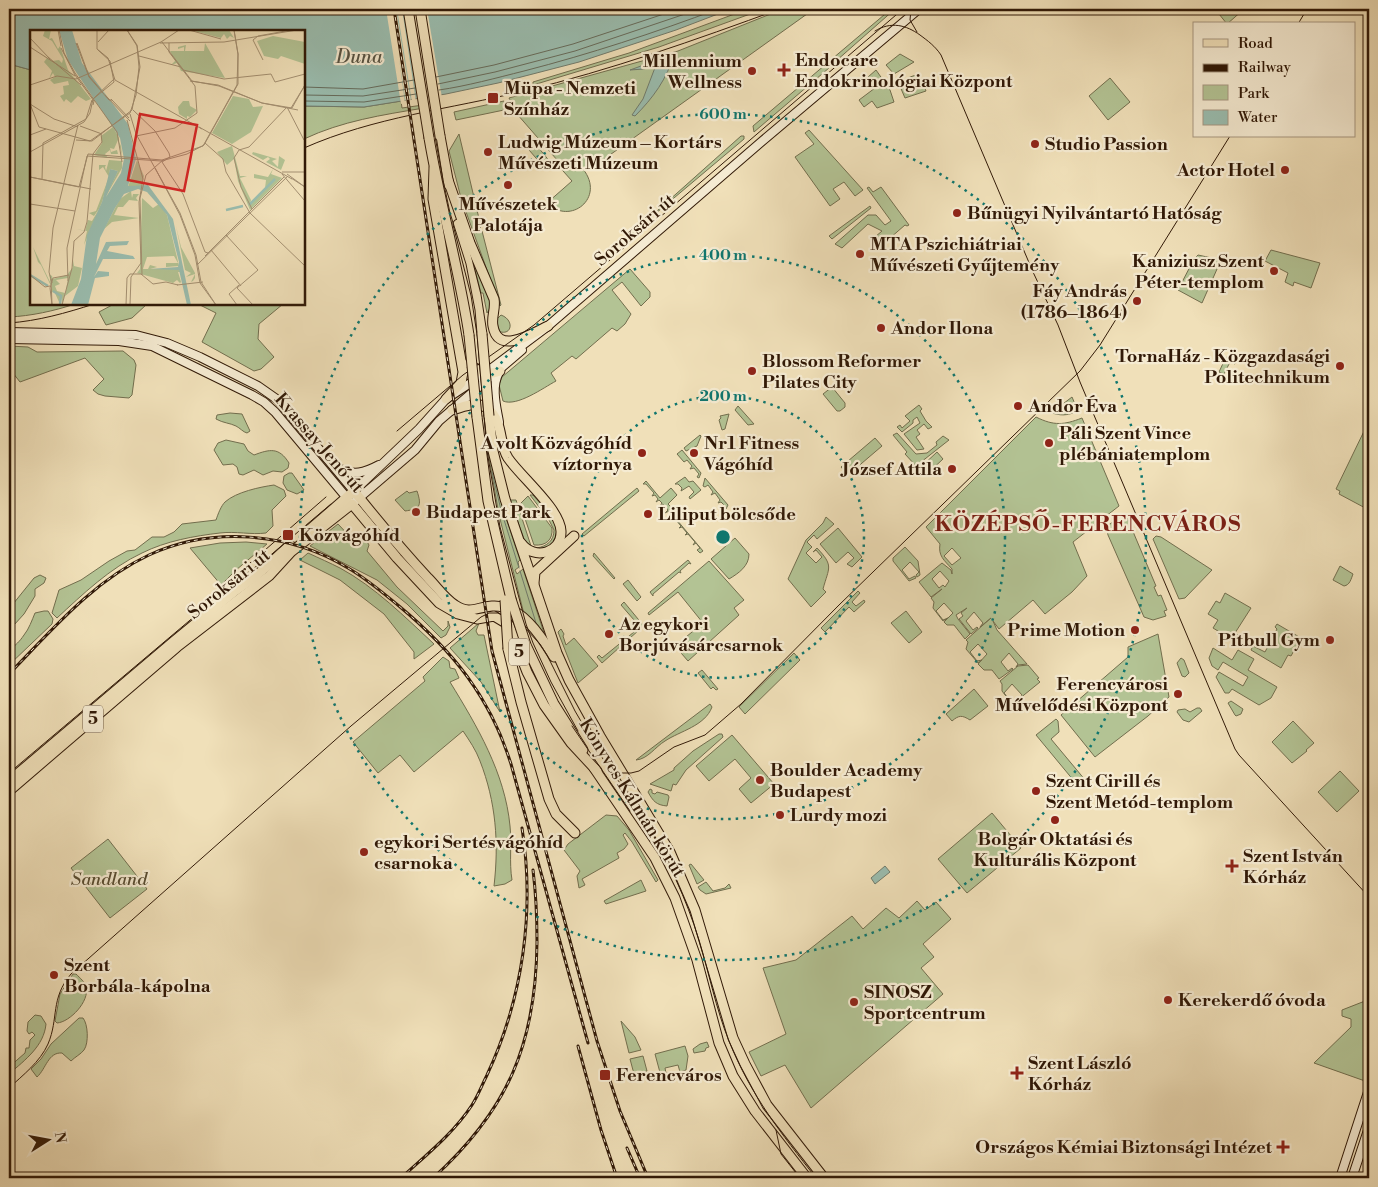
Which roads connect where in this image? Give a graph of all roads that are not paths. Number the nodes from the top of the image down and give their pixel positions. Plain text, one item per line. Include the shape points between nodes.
1 (408, 9) edge
2 (420, 9) edge
3 (919, 9) edge
4 (434, 168) junction
5 (448, 180) junction
6 (548, 326) junction
7 (9, 332) edge
8 (9, 339) edge
9 (531, 339) junction
10 (458, 340) junction
11 (500, 370) junction
12 (484, 374) junction
13 (446, 399) junction
14 (452, 410) junction
15 (499, 424) junction
16 (383, 463) junction
17 (335, 466) junction
18 (357, 494) junction
19 (349, 501) junction
20 (516, 534) junction
21 (576, 539) dead end
22 (533, 586) junction
23 (431, 588) junction
24 (508, 599) junction
25 (480, 615) junction
26 (569, 680) junction
27 (597, 772) junction
28 (9, 781) edge
29 (9, 791) edge
30 (575, 833) dead end
31 (1369, 1089) edge
32 (1369, 1127) edge
33 (807, 1178) edge
34 (824, 1178) edge
35 (1340, 1178) edge
36 (1352, 1178) edge

1 - 4 main road, bridge
2 - 5 main road, bridge
3 - 6 main road, Soroksári út
4 - 10 main road via 433,199
4 - 24 main road, bridge via 462,294 486,492
5 - 6 main road via 494,299 492,322 496,334 510,342
5 - 20 main road, Könyves Kálmán körút, bridge via 474,286 482,334 493,451
6 - 9 main road, Soroksári út
7 - 17 main road, Kvassay Jenő út via 136,335 167,342 271,395
8 - 19 main road, Kvassay Jenő út via 127,341 165,352 264,402
9 - 11 main road, Soroksári út
9 - 12 main road, Soroksári út
10 - 12 main road via 469,364
10 - 13 main road via 463,375
11 - 12 main road
11 - 14 main road, Soroksári út
11 - 15 main road via 494,387
12 - 13 main road, Soroksári út
13 - 16 main road, Soroksári út
14 - 15 main road via 480,405 493,414
14 - 18 main road, Soroksári út via 415,450
15 - 20 main road via 507,456 557,515 561,529 556,546 537,554 525,548
16 - 17 main road via 356,474
16 - 18 main road, Soroksári út
17 - 18 main road, Kvassay Jenő út
18 - 19 main road, Soroksári út / 5
18 - 23 main road, Kvassay Jenő út / 5
19 - 23 main road, Kvassay Jenő út / 5
19 - 28 main road, Soroksári út / 5 via 235,591
19 - 29 main road, Soroksári út / 5 via 263,581 177,647
20 - 22 main road, Könyves Kálmán körút
21 - 22 main road via 535,572
22 - 26 main road, Könyves Kálmán körút
23 - 25 main road, Kvassay Jenő út / 5 via 454,605
24 - 27 main road, Könyves Kálmán körút, bridge via 554,704
24 - 30 main road, bridge via 508,649 521,702 556,814
25 - 26 main road, 5 via 489,606 499,606 521,617 541,635
25 - 27 main road, 5 via 494,616 509,625 544,706
26 - 34 main road, Könyves Kálmán körút via 670,852 695,910 730,1028 745,1064 767,1105
27 - 33 main road, Könyves Kálmán körút via 655,858 675,898 697,960 719,1043 733,1076 755,1111
31 - 35 main road
32 - 36 main road

